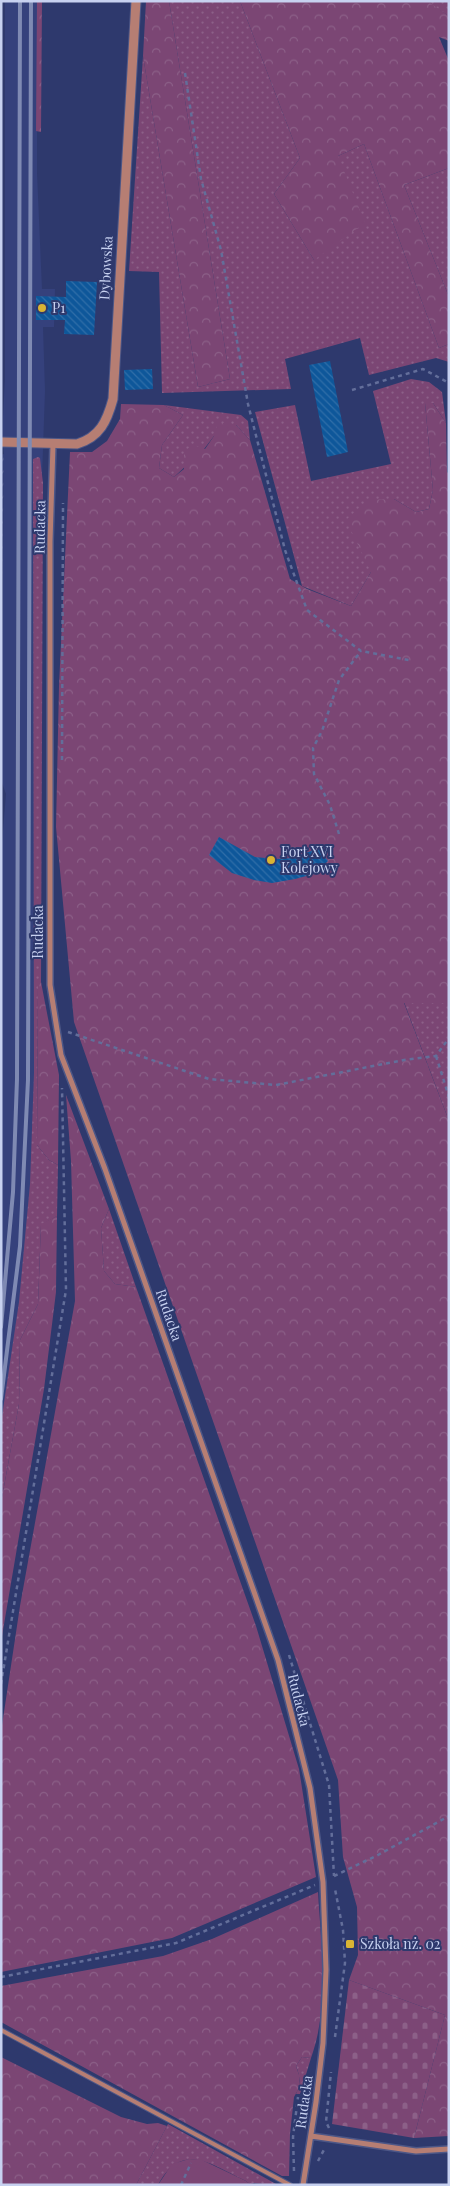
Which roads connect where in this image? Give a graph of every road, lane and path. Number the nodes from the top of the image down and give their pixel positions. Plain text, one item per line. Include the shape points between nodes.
1 (136, 1) edge
2 (185, 73) dead end
3 (449, 383) edge
4 (352, 390) dead end
5 (1, 442) edge
6 (53, 445) junction
7 (63, 502) dead end
8 (361, 651) junction
9 (409, 660) dead end
10 (62, 762) dead end
11 (339, 834) dead end
12 (449, 1038) edge
13 (69, 1041) dead end
14 (436, 1056) junction
15 (62, 1084) dead end
16 (449, 1097) edge
17 (286, 1648) dead end
18 (1, 1684) edge
19 (449, 1816) edge
20 (334, 1876) junction
21 (323, 1882) junction
22 (1, 1976) edge
23 (1, 2030) edge
24 (335, 2037) dead end
25 (332, 2065) dead end
26 (298, 2097) dead end
27 (311, 2136) junction
28 (327, 2139) junction
29 (449, 2149) edge
30 (191, 2163) dead end
31 (318, 2166) dead end
32 (294, 2175) dead end
33 (181, 2185) edge
34 (290, 2185) edge
35 (303, 2185) edge

1 - 6 street, Dybowska via 113,399 100,431 88,441
2 - 8 path via 201,179 221,250 248,404 284,550 307,610
3 - 4 path via 423,369
5 - 6 street, Dybowska
6 - 21 street, Rudacka via 50,985 61,1055 106,1169 278,1660 310,1788
7 - 10 path
8 - 9 path
8 - 11 path via 339,680 313,748 314,774 330,805
12 - 14 path
13 - 14 path via 66,1032 209,1079 276,1084
14 - 16 path
15 - 18 path via 66,1290
17 - 20 path via 329,1785
19 - 20 path via 378,1856
20 - 24 path via 345,1963
21 - 22 path via 176,1944
21 - 27 street, Rudacka via 325,2012
23 - 34 lane
25 - 28 path
26 - 32 path via 293,2137
27 - 28 street
27 - 35 street, Rudacka
28 - 29 street via 416,2151
28 - 31 path
30 - 33 path

